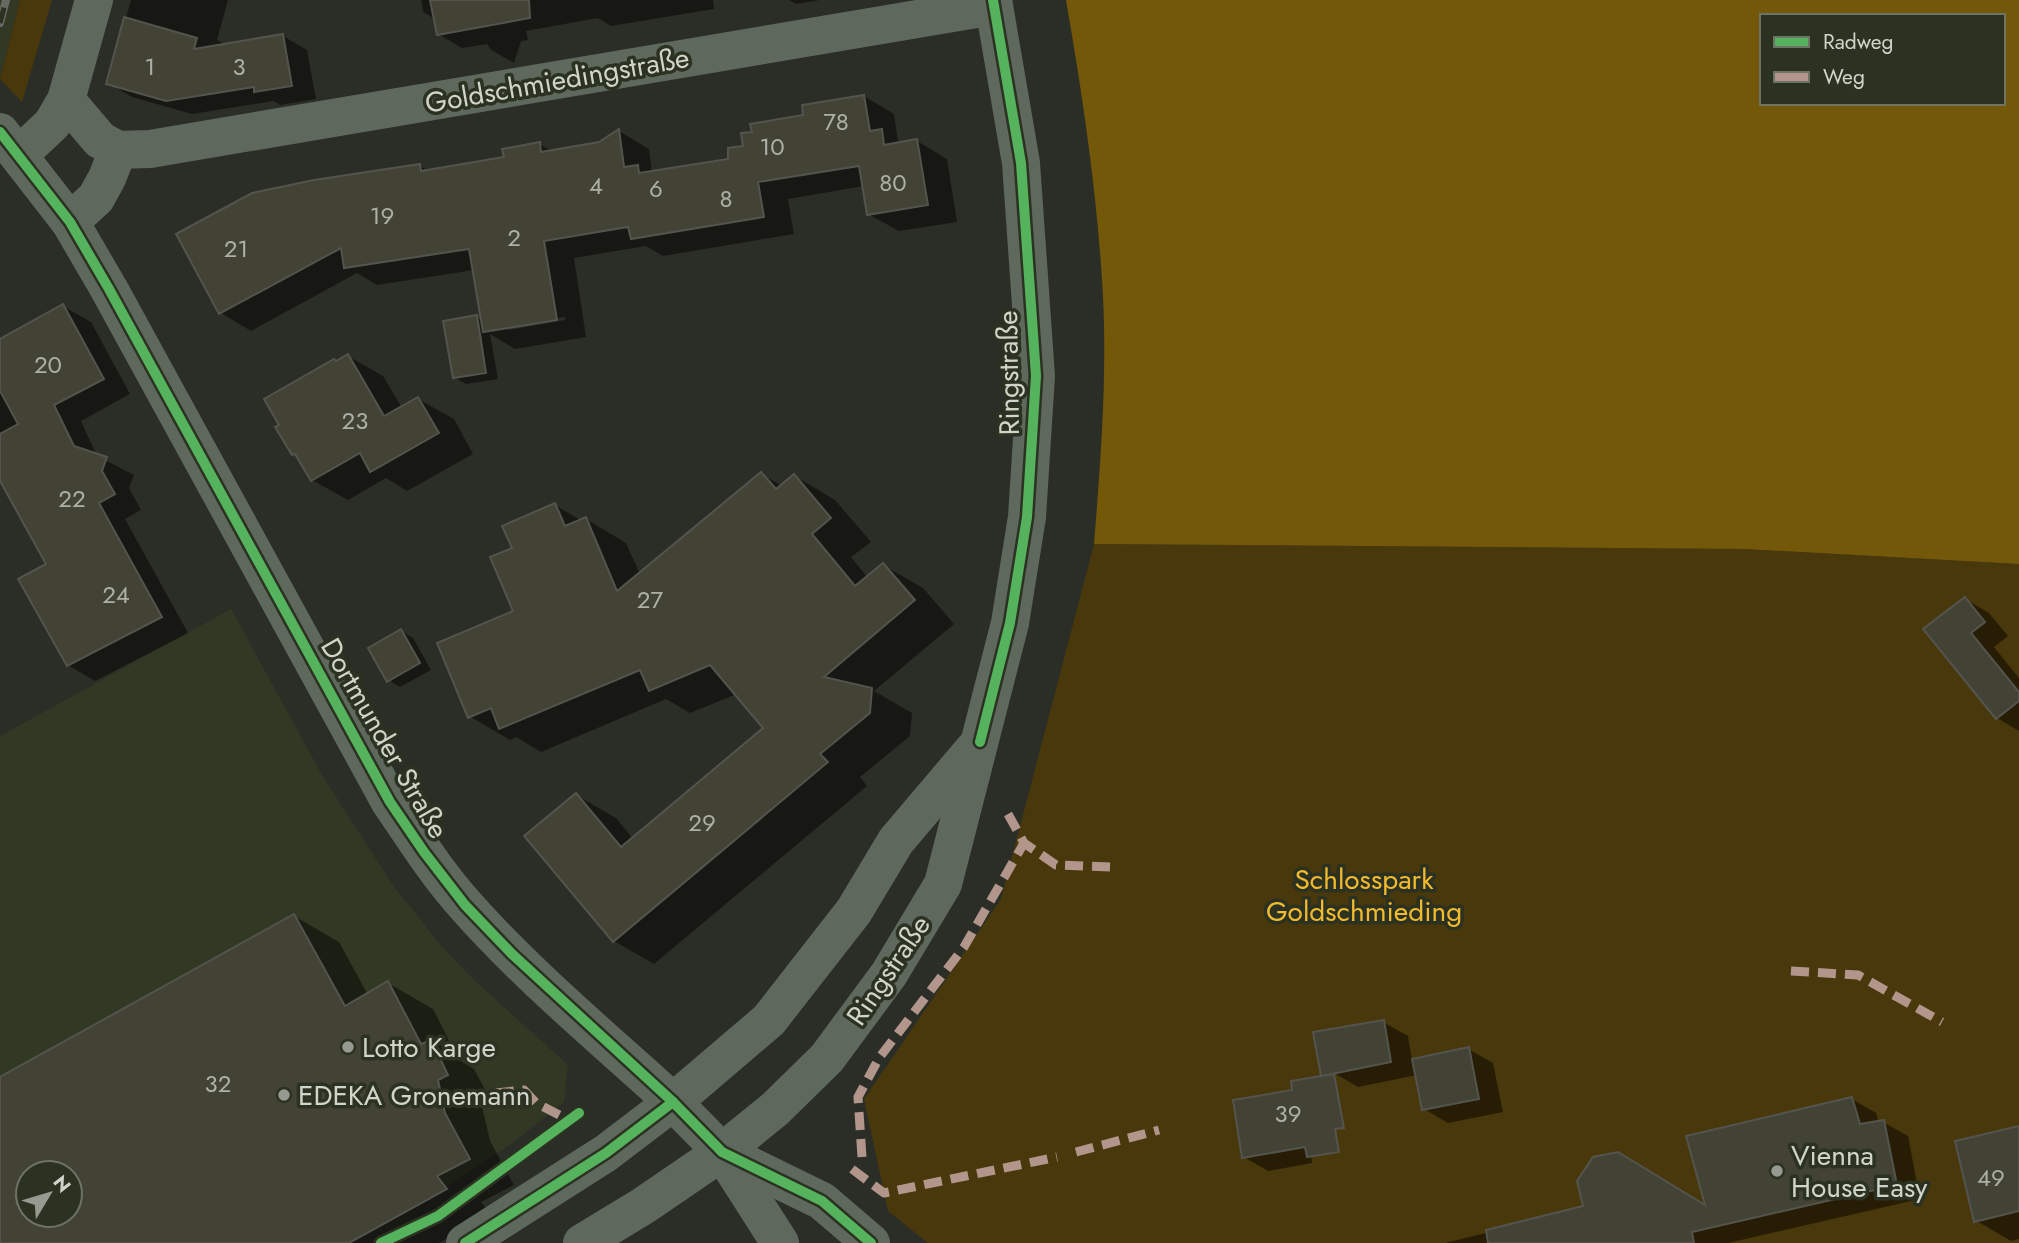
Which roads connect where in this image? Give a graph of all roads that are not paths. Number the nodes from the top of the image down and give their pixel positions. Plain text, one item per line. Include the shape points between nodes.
1 (94, 0) edge
2 (994, 3) edge
3 (66, 100) junction
4 (10, 144) edge
5 (134, 150) junction
6 (70, 222) junction
7 (980, 742) junction
8 (673, 1102) junction
9 (722, 1153) junction
10 (465, 1243) edge
11 (582, 1243) edge
12 (780, 1243) edge
13 (871, 1243) edge

1 - 3 street
2 - 5 street, Goldschmiedingstraße
2 - 7 main road, Ringstraße via 1021,163 1036,376 1027,517 1010,622
3 - 4 street via 52,124
3 - 5 street via 100,140
4 - 6 street, Dortmunder Straße
5 - 6 street
6 - 8 street, Dortmunder Straße via 390,802 424,852 465,905 512,954
7 - 8 main road, Ringstraße via 895,841 853,911 769,1020
7 - 9 main road, Ringstraße via 943,884 889,974 828,1058
8 - 9 main road, Dortmunder Straße
8 - 10 main road, Ringstraße via 606,1153
9 - 11 main road, Ringstraße
9 - 12 main road, Dortmunder Straße
9 - 13 main road, Dortmunder Straße via 822,1201

